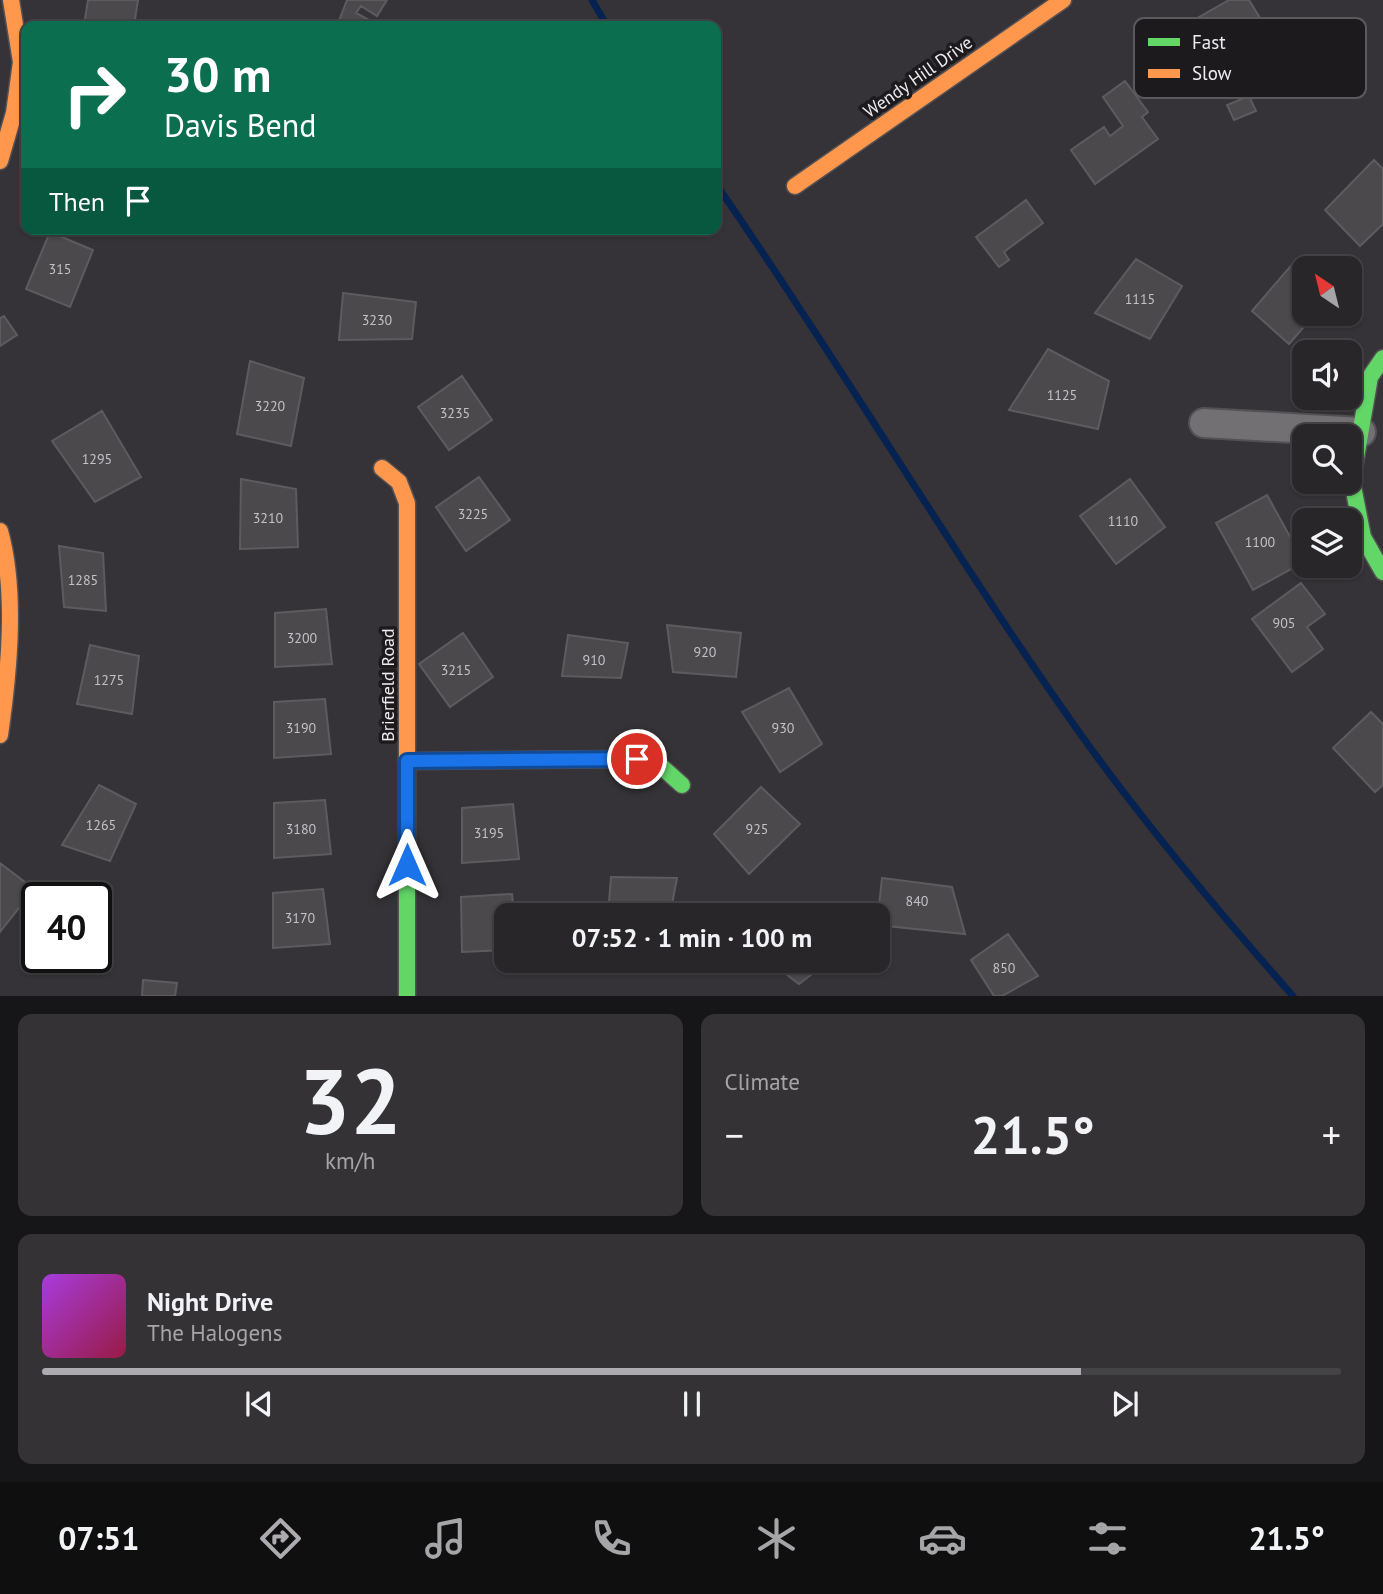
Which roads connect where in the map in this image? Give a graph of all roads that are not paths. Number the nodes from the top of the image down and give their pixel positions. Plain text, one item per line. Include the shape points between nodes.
1 (11, 0) edge
2 (1063, 0) edge
3 (0, 161) edge
4 (795, 186) dead end
5 (1383, 358) edge
6 (1204, 423) dead end
7 (1362, 426) edge
8 (1292, 428) edge
9 (382, 468) dead end
10 (1355, 494) edge
11 (0, 531) edge
12 (1383, 572) edge
13 (0, 735) edge
14 (407, 761) junction
15 (682, 785) dead end
16 (407, 996) edge

1 - 3 street via 21,62 14,113
2 - 4 street, Wendy Hill Drive
5 - 7 street via 1370,377
6 - 8 street
9 - 14 street, Brierfield Road via 399,482 407,503
10 - 12 street via 1363,537
11 - 13 street via 9,563 6,693
14 - 15 street via 637,759 663,768
14 - 16 street, Brierfield Road

